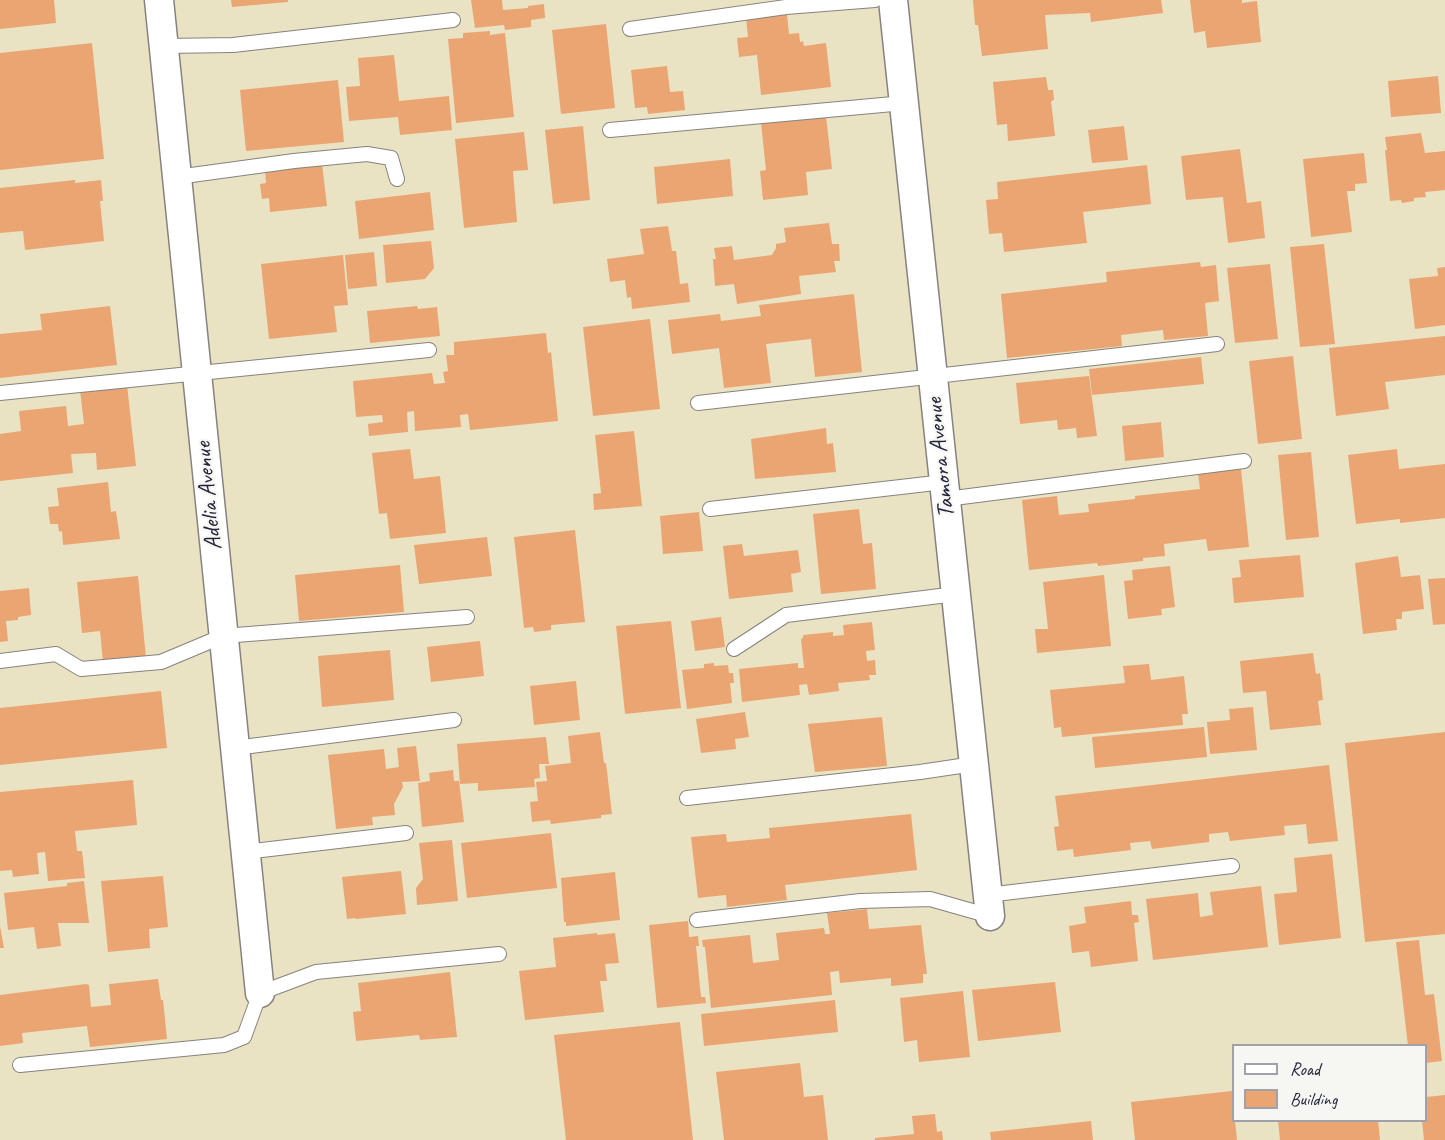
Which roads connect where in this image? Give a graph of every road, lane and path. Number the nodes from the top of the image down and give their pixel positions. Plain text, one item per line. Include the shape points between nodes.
1 (159, 0) edge
2 (875, 0) edge
3 (893, 0) edge
4 (453, 20) dead end
5 (630, 29) dead end
6 (164, 46) junction
7 (904, 103) junction
8 (610, 130) dead end
9 (177, 177) junction
10 (397, 178) dead end
11 (1217, 344) dead end
12 (429, 350) dead end
13 (196, 372) junction
14 (932, 378) junction
15 (0, 393) edge
16 (698, 403) dead end
17 (1244, 461) dead end
18 (945, 490) junction
19 (710, 509) dead end
20 (956, 594) junction
21 (467, 617) dead end
22 (223, 636) junction
23 (734, 650) dead end
24 (0, 661) edge
25 (454, 720) dead end
26 (235, 748) junction
27 (974, 764) junction
28 (687, 798) dead end
29 (406, 833) dead end
30 (245, 852) junction
31 (1232, 866) dead end
32 (988, 906) junction
33 (697, 920) dead end
34 (499, 954) dead end
35 (260, 993) junction
36 (20, 1065) dead end

1 - 6 street, Adelia Avenue
2 - 5 lane via 786,7
3 - 7 street, Tamora Avenue
4 - 6 lane via 233,45
6 - 9 street, Adelia Avenue
7 - 8 lane
7 - 14 street, Tamora Avenue
9 - 10 lane via 367,154 391,158
9 - 13 street, Adelia Avenue
11 - 14 lane
12 - 13 lane
13 - 15 lane
13 - 22 street, Adelia Avenue
14 - 16 lane
14 - 18 street, Tamora Avenue
17 - 18 lane
18 - 19 lane
18 - 20 street, Tamora Avenue
20 - 23 lane via 786,615
20 - 27 street, Tamora Avenue
21 - 22 lane
22 - 24 lane via 160,662 81,669 56,654
22 - 26 street, Adelia Avenue
25 - 26 lane
26 - 30 street, Adelia Avenue
27 - 28 lane
27 - 32 street, Tamora Avenue
29 - 30 lane
30 - 35 street, Adelia Avenue
31 - 32 lane
32 - 33 lane via 930,899 860,901
34 - 35 lane via 316,972
35 - 36 lane via 244,1037 224,1046

